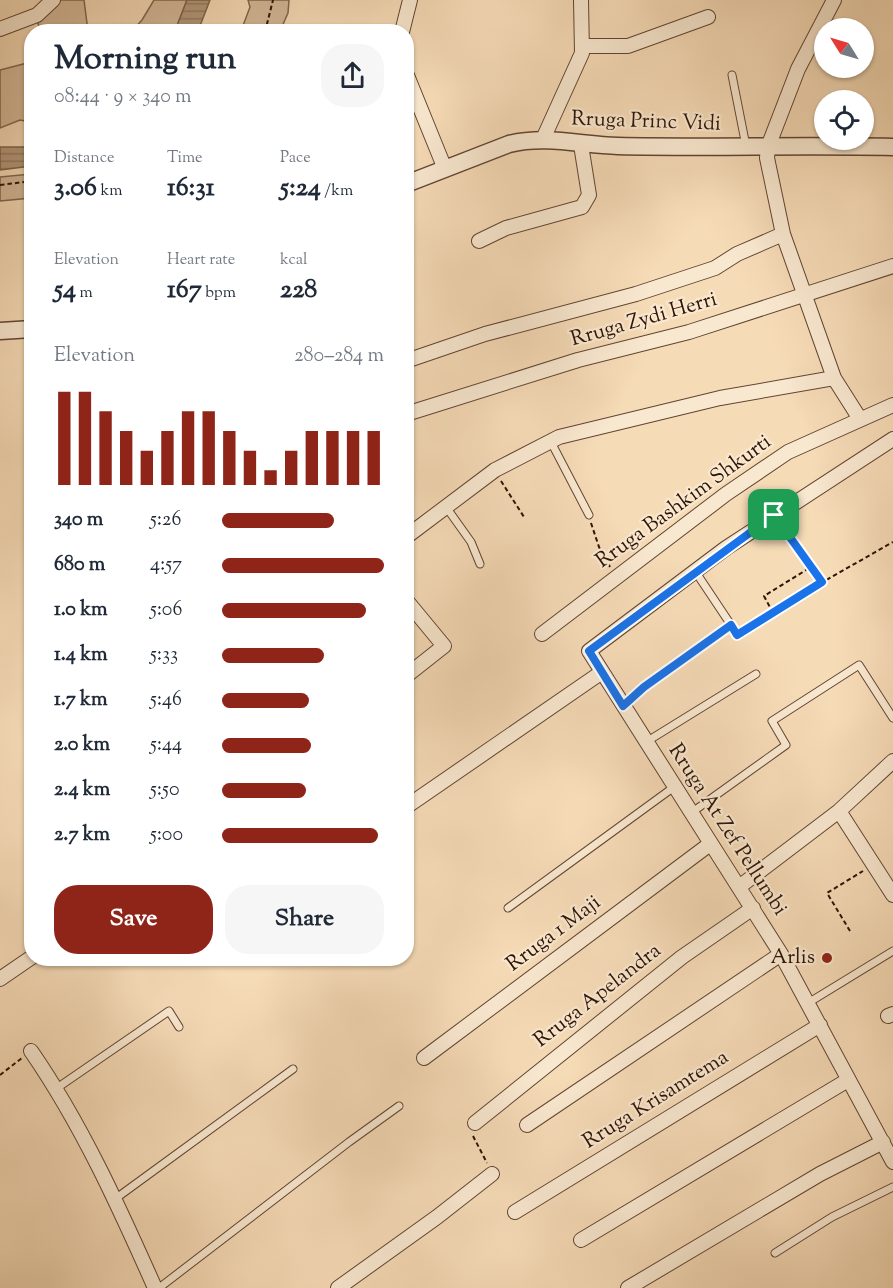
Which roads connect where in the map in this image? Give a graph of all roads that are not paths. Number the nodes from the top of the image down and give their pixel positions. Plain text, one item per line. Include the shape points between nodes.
1 (53, 0) edge
2 (410, 0) edge
3 (581, 0) edge
4 (834, 0) edge
5 (708, 17) dead end
6 (404, 24) edge
7 (0, 28) edge
8 (583, 46) junction
9 (732, 75) dead end
10 (414, 93) edge
11 (543, 139) junction
12 (581, 144) junction
13 (746, 147) junction
14 (768, 147) junction
15 (893, 147) edge
16 (445, 169) junction
17 (414, 181) edge
18 (783, 234) junction
19 (479, 241) dead end
20 (893, 266) edge
21 (805, 293) junction
22 (24, 330) edge
23 (0, 331) edge
24 (414, 358) edge
25 (834, 378) junction
26 (893, 405) edge
27 (414, 411) edge
28 (860, 419) junction
29 (551, 442) junction
30 (891, 443) edge
31 (446, 507) junction
32 (589, 515) road end
33 (414, 531) edge
34 (480, 564) dead end
35 (695, 571) junction
36 (414, 610) edge
37 (733, 628) road end
38 (542, 634) dead end
39 (414, 670) edge
40 (602, 672) junction
41 (756, 674) dead end
42 (893, 718) edge
43 (645, 742) junction
44 (893, 761) edge
45 (674, 787) junction
46 (414, 801) edge
47 (839, 811) junction
48 (691, 813) junction
49 (710, 844) junction
50 (739, 887) junction
51 (893, 895) edge
52 (508, 908) dead end
53 (753, 908) junction
54 (893, 951) edge
55 (780, 954) junction
56 (24, 962) edge
57 (0, 979) edge
58 (808, 1003) junction
59 (820, 1025) junction
60 (179, 1027) dead end
61 (31, 1051) road end
62 (424, 1058) dead end
63 (293, 1069) dead end
64 (849, 1080) junction
65 (57, 1088) junction
66 (399, 1106) dead end
67 (475, 1123) road end
68 (527, 1125) dead end
69 (883, 1142) junction
70 (893, 1162) edge
71 (492, 1174) road end
72 (893, 1187) edge
73 (115, 1198) junction
74 (515, 1212) dead end
75 (581, 1240) dead end
76 (775, 1253) dead end
77 (157, 1288) edge
78 (338, 1288) edge
79 (628, 1288) edge

1 - 7 street via 37,15
2 - 6 street
3 - 8 street
4 - 14 street via 798,69
5 - 8 street via 628,46
8 - 11 street
9 - 13 lane
10 - 16 street
11 - 12 street, Rruga Princ Vidi
11 - 16 street, Rruga Princ Vidi via 509,144
12 - 13 street, Rruga Princ Vidi
12 - 19 street via 589,195 582,207 506,228
13 - 14 street, Rruga Princ Vidi
14 - 15 street, Rruga Princ Vidi
14 - 18 street
16 - 17 street, Rruga Princ Vidi
18 - 21 street
18 - 24 street via 746,249 715,268
20 - 21 street, Rruga Zydi Herri
21 - 25 street
21 - 27 street, Rruga Zydi Herri via 689,332 578,360
22 - 23 street
25 - 28 street
25 - 29 street via 622,420
26 - 28 street, Rruga Bashkim Shkurti
28 - 38 street, Rruga Bashkim Shkurti via 788,452 726,494
29 - 31 street via 495,470
29 - 32 lane
30 - 35 street via 774,515
31 - 33 street
31 - 34 lane via 471,542
35 - 37 lane
35 - 40 street, Rruga At Zef Pellumbi via 589,651
36 - 39 street via 444,646
40 - 43 street, Rruga At Zef Pellumbi
40 - 46 street
41 - 43 lane
42 - 48 lane via 859,665 772,721 786,745
43 - 45 street, Rruga At Zef Pellumbi
44 - 47 street
45 - 48 street, Rruga At Zef Pellumbi
45 - 52 lane
47 - 50 street
47 - 51 street
48 - 49 street, Rruga At Zef Pellumbi
49 - 50 street, Rruga At Zef Pellumbi
49 - 62 street, Rruga 1 Maji
50 - 53 street, Rruga At Zef Pellumbi
53 - 55 street, Rruga At Zef Pellumbi
53 - 67 street, Rruga Apelandra via 682,957
54 - 58 lane
55 - 58 street, Rruga At Zef Pellumbi
55 - 68 street
56 - 57 street
58 - 59 street, Rruga At Zef Pellumbi
59 - 64 street, Rruga At Zef Pellumbi
59 - 74 street, Rruga Krisamtema
60 - 65 lane via 169,1011
61 - 65 street
63 - 73 lane
64 - 69 street, Rruga At Zef Pellumbi
64 - 75 street
65 - 73 street
66 - 77 lane
69 - 70 street, Rruga At Zef Pellumbi
69 - 79 street via 810,1180
71 - 78 street
72 - 76 lane via 832,1217
73 - 77 street

